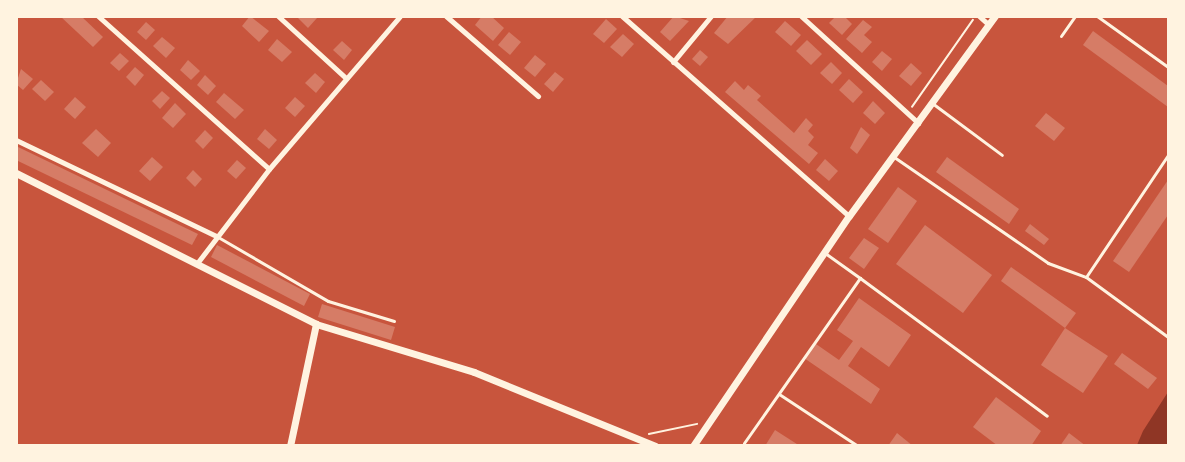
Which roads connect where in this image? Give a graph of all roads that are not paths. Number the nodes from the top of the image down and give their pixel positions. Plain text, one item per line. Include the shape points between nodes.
1 (98, 16) edge
2 (278, 16) edge
3 (400, 16) edge
4 (446, 16) edge
5 (622, 16) edge
6 (711, 16) edge
7 (801, 16) edge
8 (977, 16) edge
9 (995, 16) edge
10 (1075, 16) edge
11 (1097, 16) edge
12 (989, 25) junction
13 (1061, 36) dead end
14 (673, 62) junction
15 (1168, 67) edge
16 (346, 78) junction
17 (538, 96) dead end
18 (932, 104) junction
19 (918, 123) junction
20 (16, 140) edge
21 (1002, 154) dead end
22 (893, 156) junction
23 (1168, 156) edge
24 (269, 169) junction
25 (16, 173) edge
26 (849, 216) junction
27 (216, 236) junction
28 (824, 253) junction
29 (198, 262) junction
30 (1086, 277) junction
31 (860, 278) junction
32 (394, 321) dead end
33 (316, 324) junction
34 (1168, 337) edge
35 (779, 394) junction
36 (1047, 416) dead end
37 (744, 443) dead end
38 (290, 446) edge
39 (655, 446) edge
40 (693, 446) edge
41 (858, 446) edge

1 - 24 street
2 - 16 street
3 - 16 street
4 - 17 street
5 - 14 street
6 - 14 street
7 - 19 street
8 - 12 street
9 - 12 street
10 - 13 lane
11 - 15 lane
12 - 18 street
14 - 26 street
16 - 24 street
18 - 19 street
18 - 21 lane
19 - 22 street
20 - 27 street
22 - 26 street
22 - 30 lane via 1048,263
23 - 30 lane
24 - 27 street
25 - 29 street
26 - 28 street
27 - 29 street
27 - 32 lane via 328,301
28 - 31 lane
28 - 40 street
29 - 33 street
30 - 34 lane
31 - 35 lane
31 - 36 lane
33 - 38 street
33 - 39 street via 474,372
35 - 37 lane
35 - 41 lane

